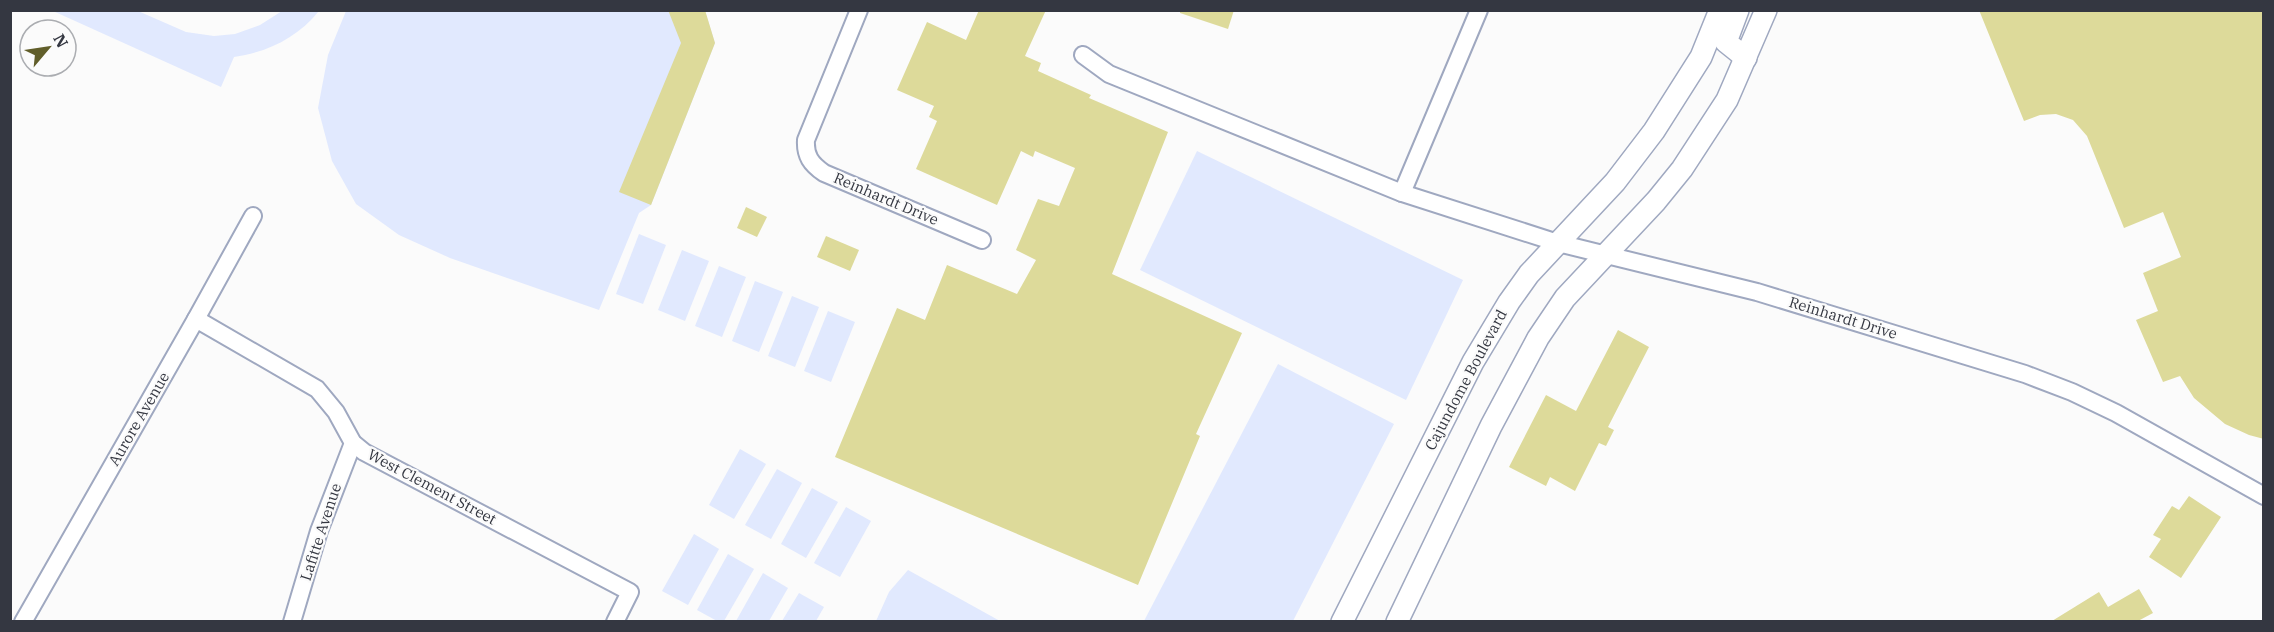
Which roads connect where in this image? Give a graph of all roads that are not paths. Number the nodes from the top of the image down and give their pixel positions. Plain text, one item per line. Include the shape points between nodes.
1 (860, 10) edge
2 (1479, 10) edge
3 (1720, 10) edge
4 (1738, 10) edge
5 (1766, 10) edge
6 (1083, 55) dead end
7 (1746, 58) junction
8 (1402, 193) junction
9 (253, 216) dead end
10 (982, 240) dead end
11 (1558, 243) junction
12 (1605, 255) junction
13 (196, 319) junction
14 (353, 443) junction
15 (2264, 496) edge
16 (23, 621) edge
17 (292, 621) edge
18 (615, 621) edge
19 (1342, 621) edge
20 (1397, 621) edge

1 - 10 street, Reinhardt Drive via 806,140 807,156 824,173
2 - 8 street
3 - 11 street, Cajundome Boulevard via 1701,57 1654,132 1615,182
4 - 7 street via 1726,42
5 - 7 street
6 - 8 street, Reinhardt Drive via 1109,74
7 - 12 street via 1727,100 1682,170
8 - 11 street, Reinhardt Drive
9 - 13 street, Aurore Avenue
11 - 12 street, Reinhardt Drive
11 - 19 street, Cajundome Boulevard via 1529,274 1473,362
12 - 15 street, Reinhardt Drive via 1757,292 2025,374 2116,413
12 - 20 street via 1565,298 1518,371
13 - 14 street, West Clement Street via 317,389 336,412
13 - 16 street, Aurore Avenue
14 - 17 street, Lafitte Avenue
14 - 18 street, West Clement Street via 377,460 630,592

